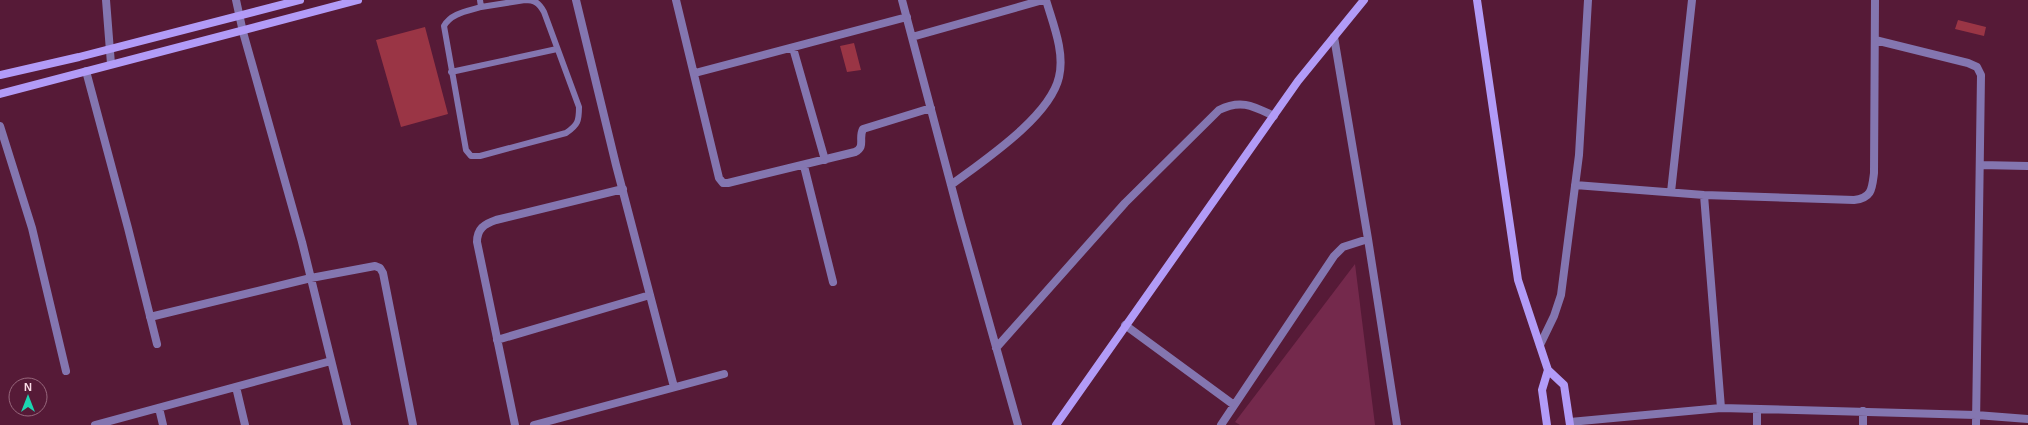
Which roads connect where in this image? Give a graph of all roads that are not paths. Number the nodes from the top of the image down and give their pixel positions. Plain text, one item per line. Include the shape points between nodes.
1 (106, 0) edge
2 (236, 0) edge
3 (300, 0) edge
4 (358, 0) edge
5 (480, 0) edge
6 (576, 0) edge
7 (676, 0) edge
8 (902, 0) edge
9 (1043, 0) edge
10 (1046, 0) edge
11 (1364, 0) edge
12 (1477, 0) edge
13 (1588, 0) edge
14 (1692, 0) edge
15 (1875, 0) edge
16 (481, 7) junction
17 (239, 15) junction
18 (907, 17) junction
19 (243, 32) junction
20 (912, 37) junction
21 (1334, 37) junction
22 (1875, 40) junction
23 (793, 48) junction
24 (110, 49) junction
25 (558, 49) junction
26 (111, 64) junction
27 (86, 71) junction
28 (451, 72) junction
29 (695, 73) junction
30 (0, 75) edge
31 (0, 94) edge
32 (931, 108) junction
33 (1274, 116) junction
34 (0, 126) edge
35 (825, 160) junction
36 (1980, 165) junction
37 (804, 166) junction
38 (2028, 166) edge
39 (951, 185) junction
40 (1575, 185) junction
41 (622, 189) junction
42 (1671, 192) junction
43 (1704, 195) junction
44 (1368, 240) junction
45 (311, 278) junction
46 (832, 282) dead end
47 (650, 294) junction
48 (150, 317) junction
49 (1125, 325) junction
50 (497, 340) junction
51 (157, 344) dead end
52 (1540, 345) junction
53 (996, 348) junction
54 (331, 361) junction
55 (1548, 370) junction
56 (66, 371) dead end
57 (724, 374) dead end
58 (236, 387) junction
59 (674, 387) junction
60 (1234, 405) junction
61 (159, 408) junction
62 (1721, 408) junction
63 (1757, 409) junction
64 (1863, 411) junction
65 (1976, 415) junction
66 (2028, 418) edge
67 (1570, 424) edge
68 (96, 425) edge
69 (163, 425) edge
70 (245, 425) edge
71 (347, 425) edge
72 (413, 425) edge
73 (515, 425) edge
74 (534, 425) edge
75 (1018, 425) edge
76 (1056, 425) edge
77 (1221, 425) edge
78 (1396, 425) edge
79 (1547, 425) edge
80 (1757, 425) edge
81 (1863, 425) edge
82 (1976, 425) edge

1 - 24 street
2 - 17 street
3 - 17 street
4 - 19 street
5 - 16 lane
6 - 41 street
7 - 29 street
8 - 18 street
9 - 20 street
10 - 39 street via 1057,35 1060,56 1060,77 1052,95 1034,118 999,150
11 - 21 street
12 - 52 street via 1518,280
13 - 40 street
14 - 42 street
15 - 22 street
16 - 25 lane via 532,0 539,4
16 - 28 lane via 454,15 444,26
17 - 19 street
17 - 24 street
18 - 20 street
18 - 23 street
19 - 26 street
19 - 45 street
20 - 32 street
21 - 33 street via 1298,81
21 - 44 street
22 - 36 street via 1976,67 1981,74
22 - 43 street via 1874,173 1869,195 1854,200
23 - 29 street
23 - 35 street
24 - 26 street
24 - 30 street
25 - 28 lane
25 - 28 lane via 579,107 579,118 575,127 566,133 480,156 470,156 466,150
26 - 27 street
27 - 31 street
27 - 48 street
29 - 37 street via 719,178 723,182 728,184
32 - 35 street via 863,129 859,150
32 - 39 street
33 - 49 street
33 - 53 street via 1241,103 1229,104 1219,110 1125,203
34 - 56 street via 32,228
35 - 37 street
36 - 38 street
36 - 65 street
37 - 46 street
39 - 53 street
40 - 42 street
40 - 52 street via 1561,294
41 - 47 street
41 - 50 street via 496,220 480,228 477,242
42 - 43 street
43 - 62 street
44 - 60 street via 1343,247 1334,256
44 - 78 street
45 - 48 street
45 - 54 street
45 - 72 street via 369,266 380,268
47 - 50 street
47 - 59 street
48 - 51 street
49 - 60 street
49 - 76 street
50 - 73 street
52 - 55 street
53 - 75 street
54 - 58 street
54 - 71 street
55 - 67 street via 1564,385
55 - 79 street via 1542,390
57 - 59 street
58 - 61 street
58 - 70 street
59 - 74 street
60 - 77 street
61 - 68 street
61 - 69 street
62 - 63 street
62 - 67 street
63 - 64 street
63 - 80 street
64 - 65 street
64 - 81 street
65 - 66 street
65 - 82 street

